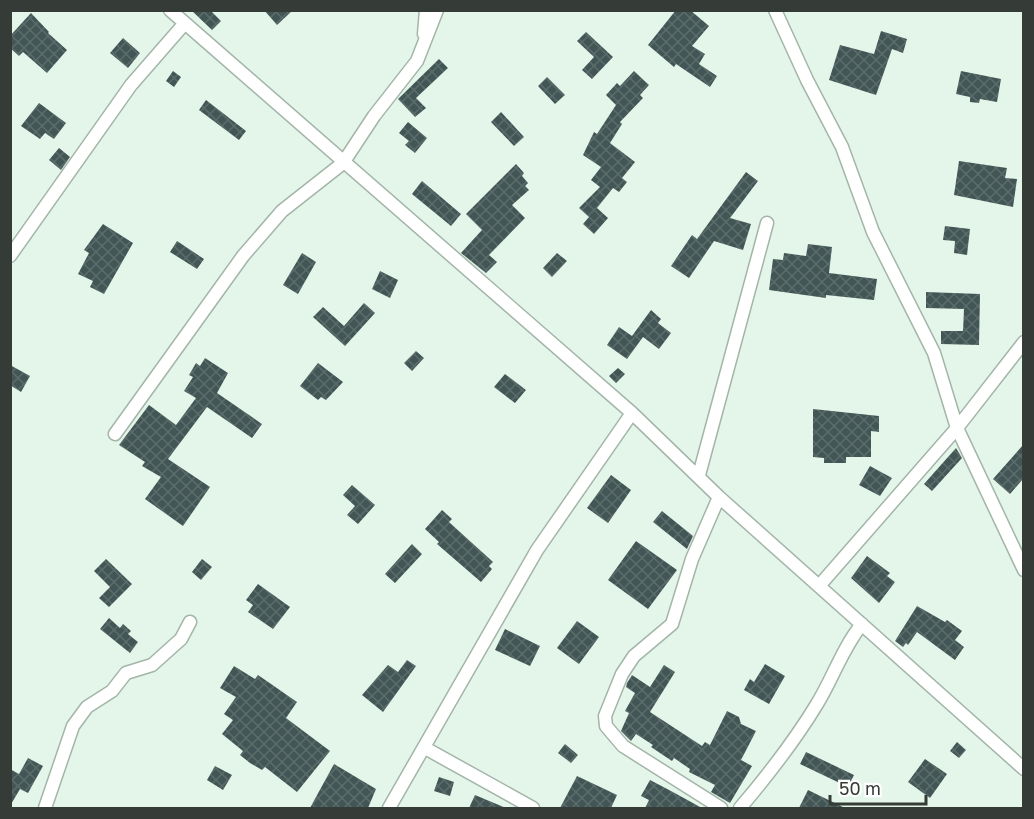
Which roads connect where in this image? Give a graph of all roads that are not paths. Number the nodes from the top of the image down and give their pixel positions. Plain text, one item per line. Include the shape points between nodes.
1 (426, 10) edge
2 (437, 10) edge
3 (775, 10) edge
4 (179, 15) edge
5 (417, 61) junction
6 (343, 163) junction
7 (767, 223) dead end
8 (10, 256) edge
9 (1023, 342) edge
10 (632, 413) junction
11 (957, 428) junction
12 (115, 434) dead end
13 (699, 475) junction
14 (719, 497) junction
15 (1023, 570) edge
16 (819, 586) junction
17 (190, 622) dead end
18 (862, 624) junction
19 (425, 748) junction
20 (1023, 769) edge
21 (45, 808) edge
22 (389, 808) edge
23 (533, 808) edge
24 (721, 808) edge
25 (740, 808) edge

1 - 5 street
2 - 5 street
3 - 11 street via 842,147 873,232 934,352
4 - 6 street
4 - 8 street
5 - 6 street
6 - 10 street
6 - 12 street via 282,212 243,256
7 - 13 street
9 - 11 street
10 - 13 street
10 - 19 street via 537,550
11 - 15 street
11 - 16 street
13 - 14 street
14 - 16 street
14 - 24 street via 692,559 672,624 634,656 605,716 606,726 623,746
16 - 18 street
17 - 21 street via 180,639 152,665 126,674 112,691 87,707 73,726
18 - 20 street
18 - 25 street via 847,643 818,703 778,764
19 - 22 street
19 - 23 street

